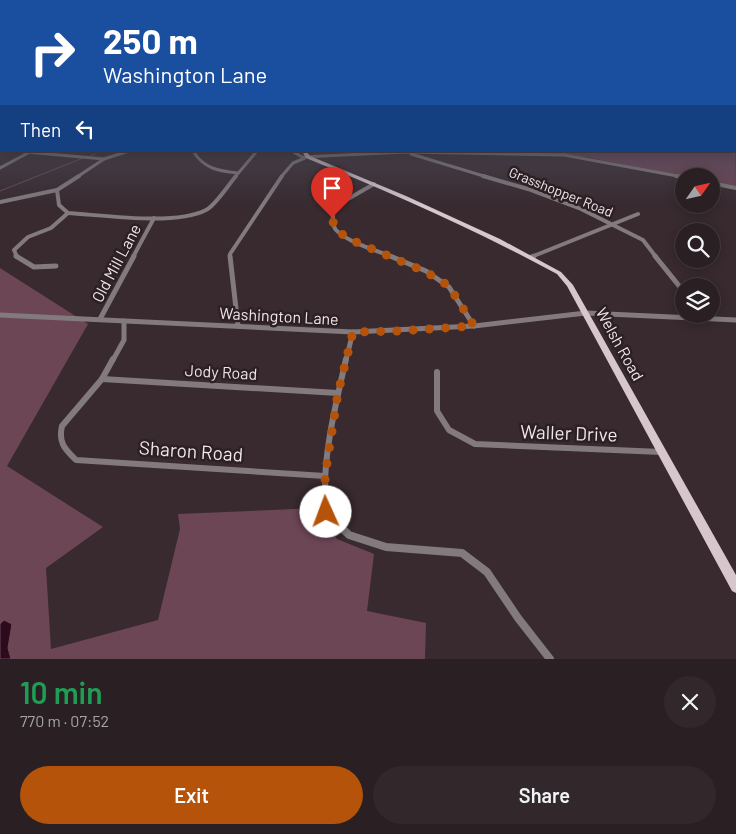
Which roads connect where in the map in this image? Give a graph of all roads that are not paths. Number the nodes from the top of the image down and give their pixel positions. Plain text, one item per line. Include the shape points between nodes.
1 (30, 152) joint
2 (125, 152) edge
3 (194, 152) edge
4 (256, 152) edge
5 (294, 152) edge
6 (305, 152) edge
7 (406, 152) edge
8 (308, 157) junction
9 (104, 159) junction
10 (0, 168) edge
11 (238, 173) junction
12 (675, 176) edge
13 (374, 184) junction
14 (720, 185) edge
15 (736, 188) edge
16 (57, 190) junction
17 (0, 202) edge
18 (68, 213) junction
19 (638, 214) dead end
20 (154, 218) junction
21 (613, 225) junction
22 (531, 257) junction
23 (56, 266) dead end
24 (675, 281) edge
25 (586, 313) junction
26 (0, 315) edge
27 (675, 315) edge
28 (720, 318) edge
29 (100, 319) junction
30 (736, 320) edge
31 (124, 321) junction
32 (238, 326) junction
33 (474, 326) junction
34 (353, 332) junction
35 (437, 372) dead end
36 (102, 379) junction
37 (338, 393) junction
38 (661, 452) junction
39 (325, 476) junction
40 (736, 587) edge
41 (550, 659) edge

1 - 9 street
1 - 10 street
2 - 9 street
3 - 11 street via 207,168
4 - 11 street
5 - 8 street
6 - 8 main road
7 - 8 street
7 - 12 street via 564,155
7 - 21 street, Grasshopper Road via 528,189
8 - 13 main road, Welsh Road
8 - 32 street via 293,163 278,180 230,254
9 - 16 street
11 - 20 street via 207,210
13 - 22 main road, Welsh Road
13 - 33 street via 334,206 332,218 335,229 349,239 426,272 449,286
14 - 15 street
16 - 17 street
16 - 18 street via 59,205
18 - 20 street
18 - 23 street via 52,228 28,237 14,250 17,258 34,267
19 - 21 street
20 - 29 street, Old Mill Lane
21 - 22 street
21 - 24 street, Grasshopper Road via 643,240
22 - 25 main road, Welsh Road via 559,273
25 - 27 street, Washington Lane
25 - 33 street, Washington Lane
25 - 38 main road, Welsh Road
26 - 29 street, Washington Lane
28 - 30 street, Washington Lane
29 - 31 street, Washington Lane
31 - 32 street, Washington Lane
31 - 36 street via 124,340
32 - 34 street, Washington Lane
33 - 34 street, Washington Lane
34 - 37 street
35 - 38 street, Waller Drive via 437,411 449,430 474,444
36 - 37 street, Jody Road
36 - 39 street, Sharon Road via 62,426 61,445 76,460
37 - 39 street
38 - 40 main road, Welsh Road
39 - 41 street via 326,512 349,535 386,548 462,553 488,572

